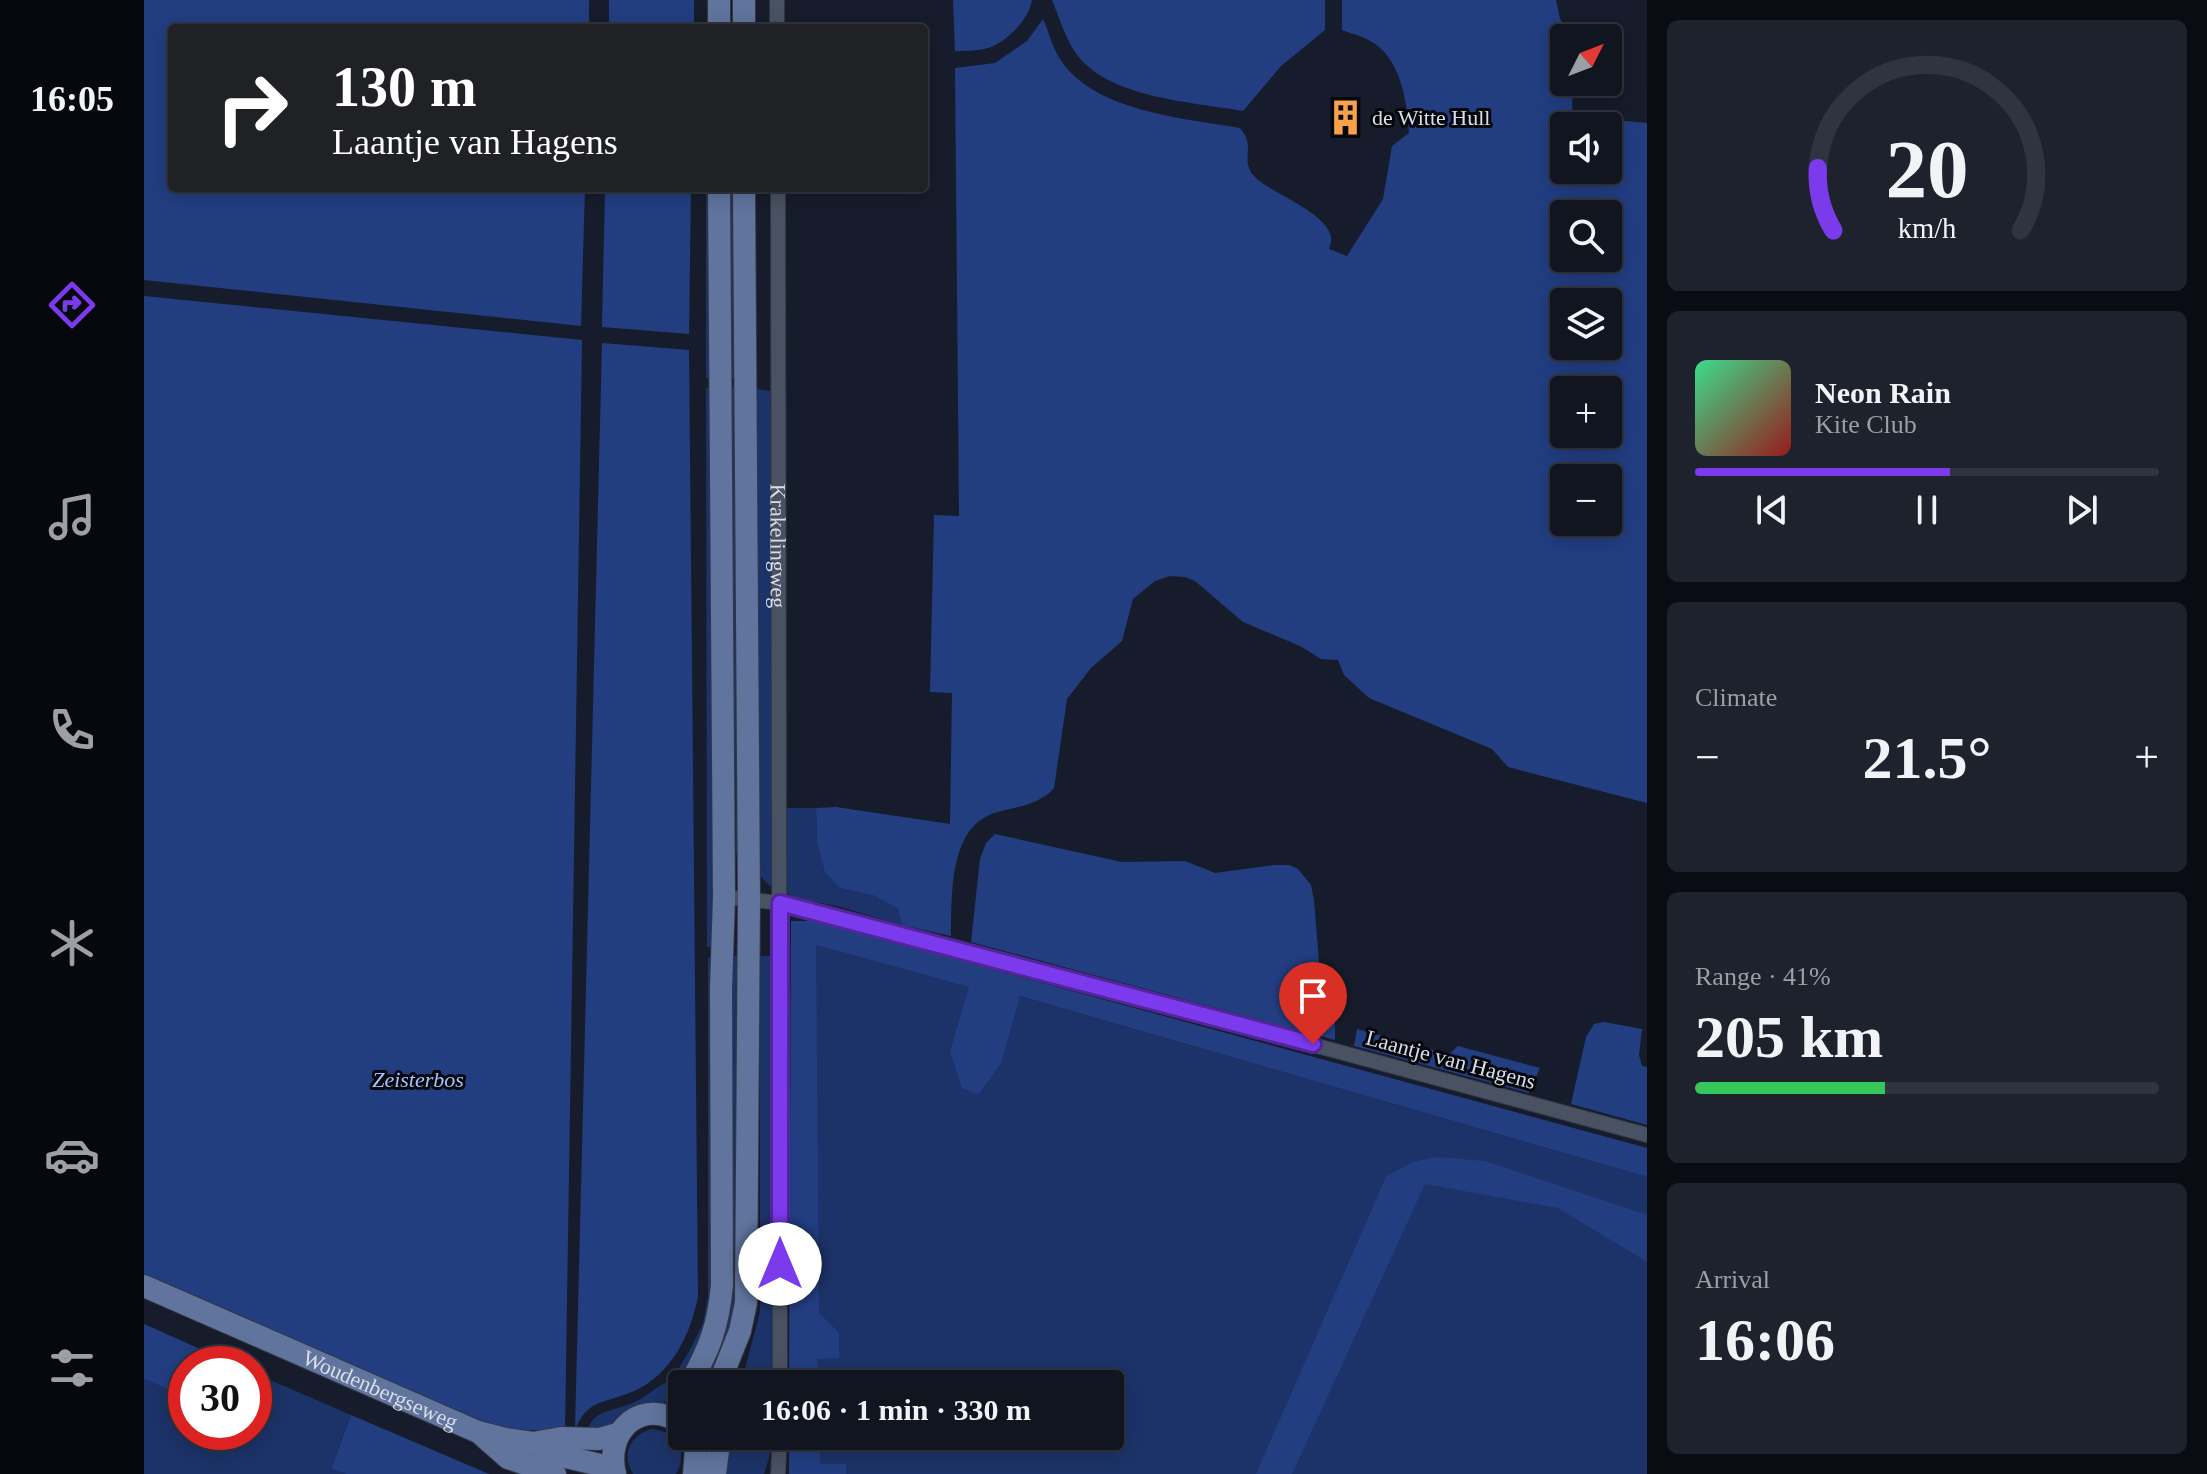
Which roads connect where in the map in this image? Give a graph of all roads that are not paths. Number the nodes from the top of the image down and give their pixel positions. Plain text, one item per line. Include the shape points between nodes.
1 (719, 0) edge
2 (744, 0) edge
3 (777, 0) edge
4 (719, 24) edge
5 (744, 24) edge
6 (777, 24) edge
7 (719, 192) edge
8 (744, 192) edge
9 (778, 192) edge
10 (724, 897) junction
11 (749, 899) junction
12 (780, 903) junction
13 (1647, 1135) edge
14 (144, 1286) edge
15 (733, 1351) junction
16 (698, 1370) edge
17 (725, 1370) edge
18 (732, 1370) edge
19 (780, 1370) edge
20 (668, 1418) edge
21 (478, 1432) junction
22 (617, 1434) junction
23 (533, 1443) junction
24 (696, 1450) edge
25 (718, 1450) edge
26 (779, 1450) edge
27 (555, 1474) edge
28 (615, 1474) edge
29 (694, 1474) edge
30 (715, 1474) edge
31 (778, 1474) edge

1 - 4 main road
2 - 5 main road
3 - 6 street
7 - 10 main road
8 - 11 main road, Krakelingweg
9 - 12 street, Krakelingweg
10 - 11 street
10 - 16 main road via 722,1285 711,1345
11 - 12 street
11 - 15 main road, Krakelingweg via 746,1303
12 - 13 street, Laantje van Hagens
12 - 19 street, Krakelingweg
14 - 21 main road, Woudenbergseweg
15 - 17 main road, Krakelingweg
15 - 18 main road
20 - 22 main road via 647,1414
21 - 23 main road, Woudenbergseweg
21 - 27 main road via 508,1458
22 - 23 main road, Woudenbergseweg
22 - 28 main road via 611,1458
23 - 28 main road, Woudenbergseweg
24 - 29 main road
25 - 30 main road
26 - 31 street

